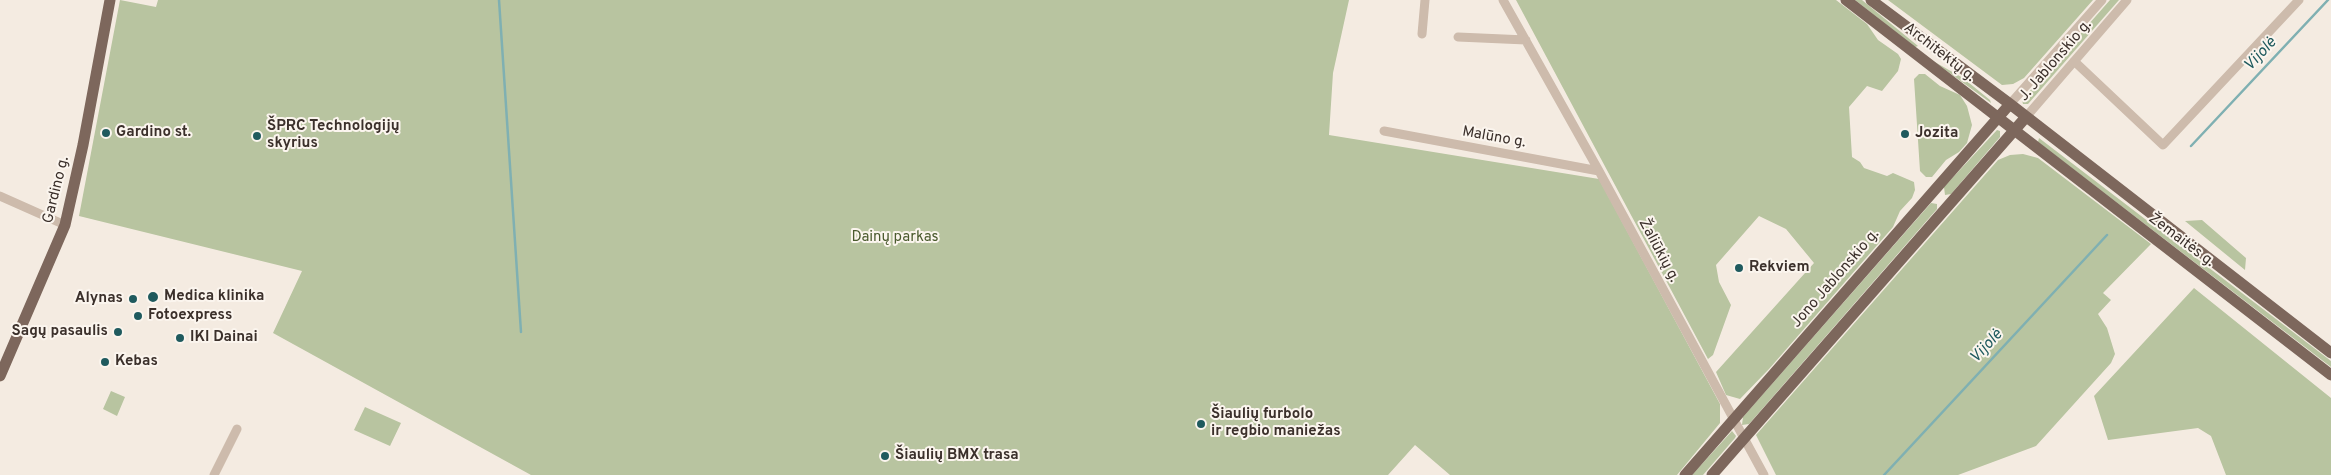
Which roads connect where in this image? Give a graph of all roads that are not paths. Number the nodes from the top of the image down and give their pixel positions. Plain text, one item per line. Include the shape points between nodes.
1 (110, 0) edge
2 (1425, 0) edge
3 (1504, 0) edge
4 (1846, 0) edge
5 (1871, 0) edge
6 (2102, 0) edge
7 (2127, 0) edge
8 (2299, 0) edge
9 (1422, 34) dead end
10 (1458, 37) dead end
11 (1526, 40) junction
12 (1925, 42) junction
13 (1916, 54) junction
14 (2074, 61) junction
15 (2010, 104) junction
16 (2026, 117) junction
17 (1998, 118) junction
18 (1384, 131) dead end
19 (2013, 131) junction
20 (1599, 171) junction
21 (0, 196) edge
22 (65, 225) junction
23 (2331, 353) edge
24 (2331, 375) edge
25 (0, 376) edge
26 (1733, 419) junction
27 (237, 429) dead end
28 (1744, 439) junction
29 (214, 475) edge
30 (1684, 475) edge
31 (1712, 475) edge
32 (1764, 475) edge

1 - 22 main road, Gardino g.
2 - 9 street
3 - 11 street, Žaliūkių g.
4 - 13 main road, Architektų g.
5 - 12 main road, Architektų g.
6 - 15 street, J. Jablonskio g.
7 - 14 street, J. Jablonskio g.
8 - 14 street via 2163,145
10 - 11 street
11 - 20 street, Žaliūkių g.
12 - 13 main road
12 - 15 main road, Architektų g.
13 - 17 main road, Architektų g.
14 - 16 street, J. Jablonskio g.
15 - 16 main road, Architektų g.
15 - 17 main road, Jono Jablonskio g.
16 - 19 main road
16 - 23 main road, Žemaitės g.
17 - 19 main road, Architektų g.
17 - 26 main road, Jono Jablonskio g.
18 - 20 street, Malūno g.
19 - 24 main road, Žemaitės g.
19 - 28 main road
20 - 26 street, Žaliūkių g.
21 - 22 street
22 - 25 main road, Gardino g.
26 - 28 street, Žaliūkių g.
26 - 30 main road, Jono Jablonskio g.
27 - 29 street
28 - 31 main road
28 - 32 street, Žaliūkių g.

